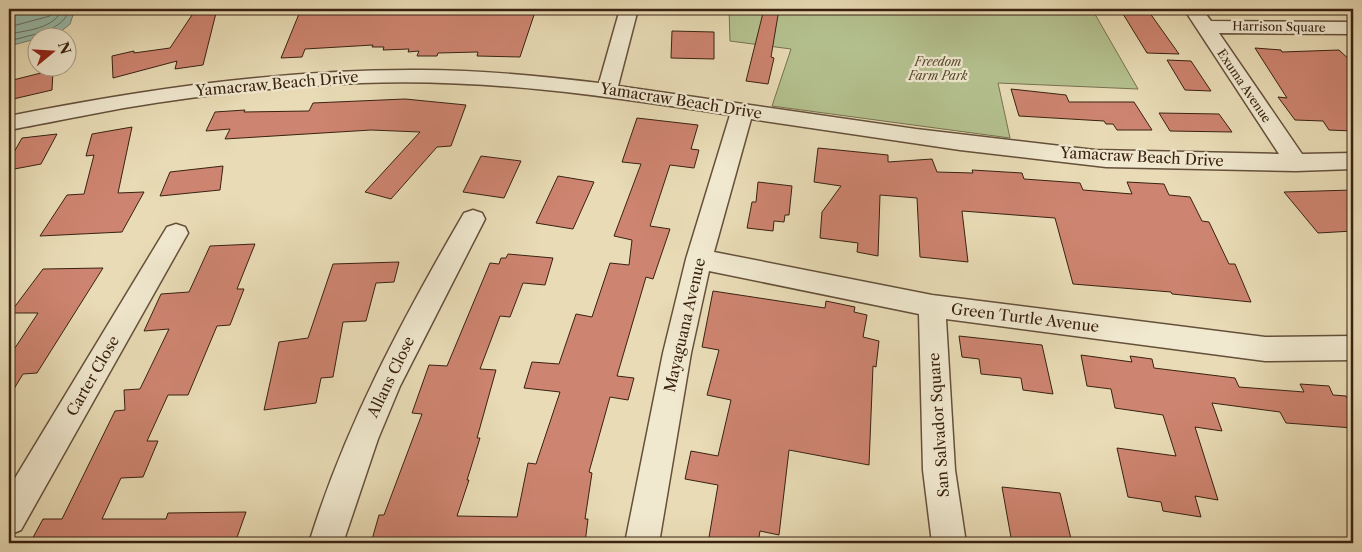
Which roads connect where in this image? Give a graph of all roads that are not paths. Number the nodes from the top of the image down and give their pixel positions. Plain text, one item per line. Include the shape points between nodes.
1 (629, 9) edge
2 (1193, 9) edge
3 (1205, 27) junction
4 (1353, 28) edge
5 (607, 90) junction
6 (742, 110) junction
7 (9, 123) edge
8 (1353, 161) edge
9 (1296, 163) junction
10 (473, 219) dead end
11 (176, 233) dead end
12 (699, 259) junction
13 (932, 306) junction
14 (1353, 348) edge
15 (9, 519) edge
16 (326, 543) edge
17 (642, 543) edge
18 (949, 543) edge

1 - 5 street
2 - 3 street, Exuma Avenue
3 - 4 street, Harrison Square
3 - 9 street, Exuma Avenue
5 - 6 street, Yamacraw Beach Drive
5 - 7 street, Yamacraw Beach Drive via 480,78 320,78 180,93
6 - 9 street, Yamacraw Beach Drive via 934,139 1098,158
6 - 12 street, Mayaguana Avenue
8 - 9 street, Yamacraw Beach Drive
10 - 16 street, Allans Close via 386,383 362,439
11 - 15 street, Carter Close
12 - 13 street, Green Turtle Avenue
12 - 17 street, Mayaguana Avenue via 677,353
13 - 14 street, Green Turtle Avenue via 1265,349
13 - 18 street, San Salvador Square via 939,470

